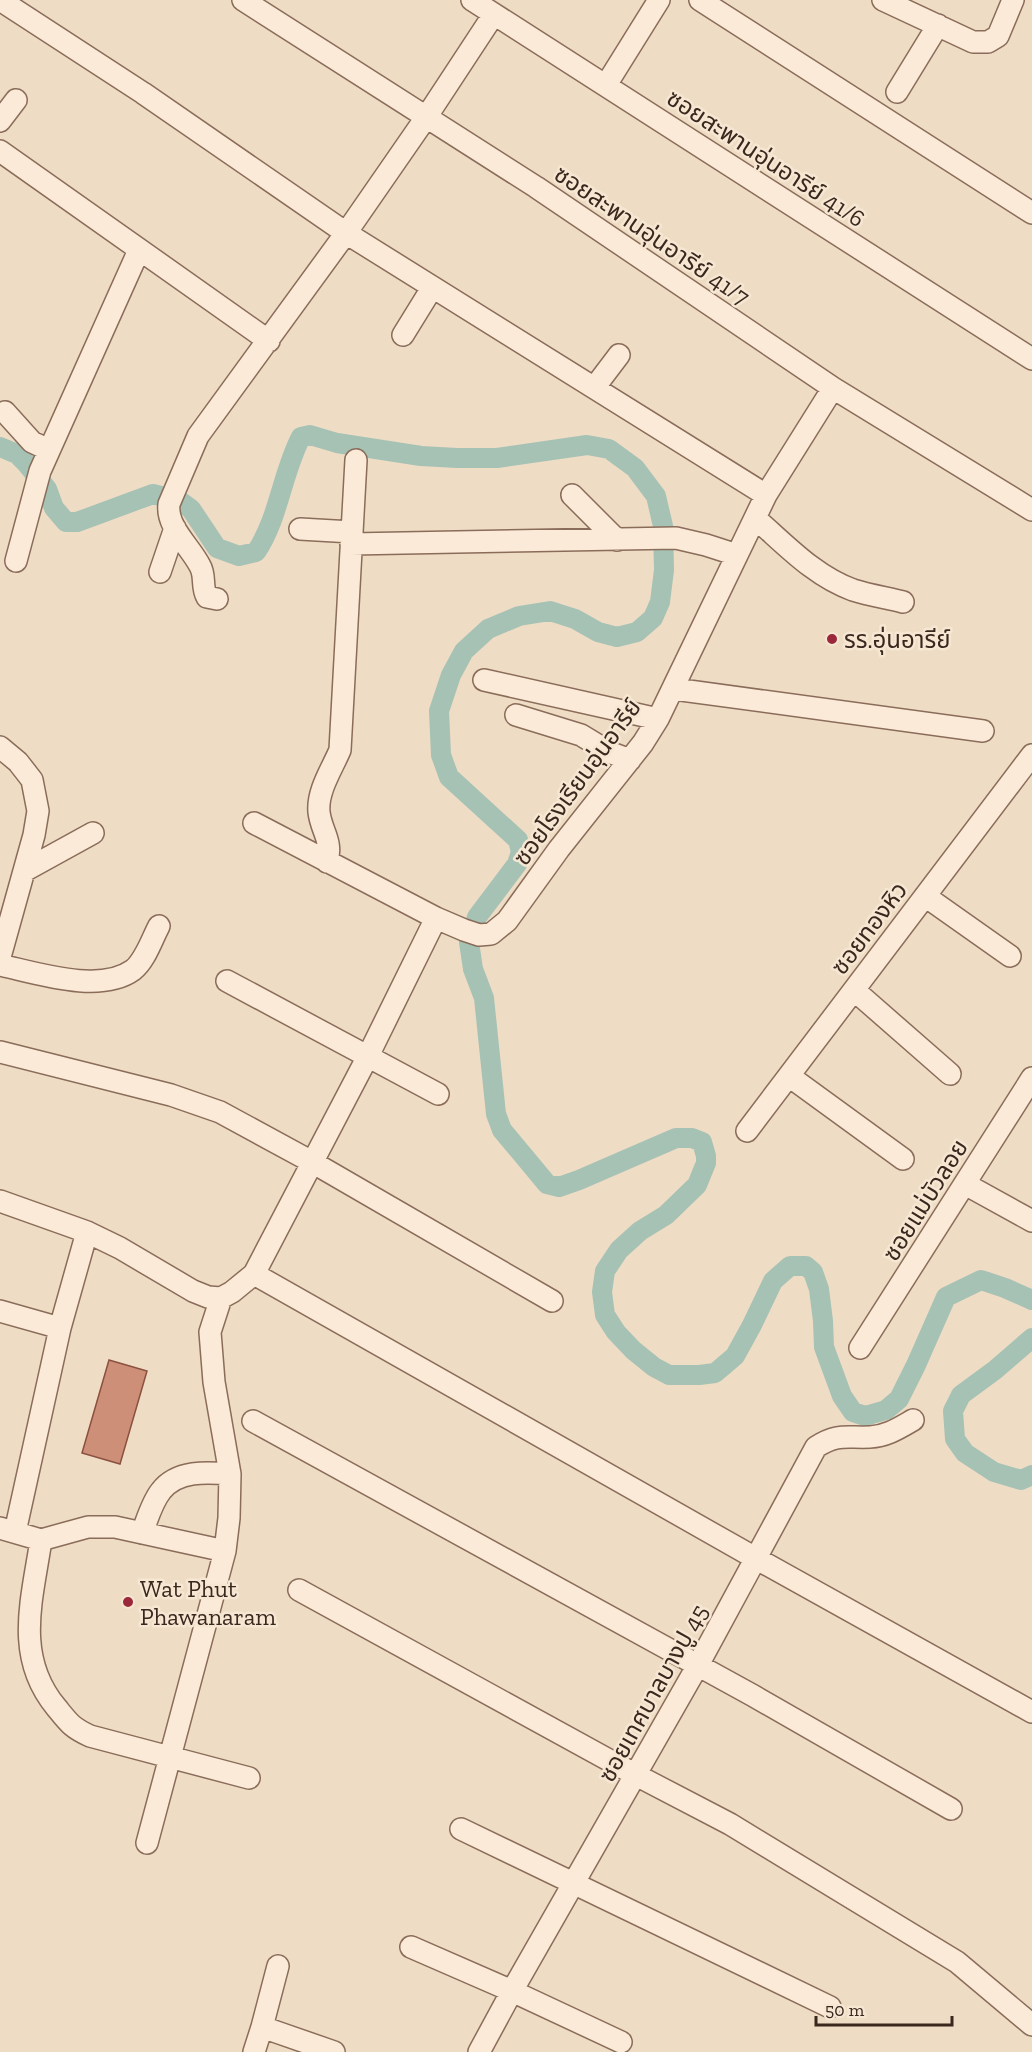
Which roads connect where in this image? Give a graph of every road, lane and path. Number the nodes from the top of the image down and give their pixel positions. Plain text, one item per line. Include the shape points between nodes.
1 (0, 0) edge
2 (243, 0) edge
3 (472, 0) edge
4 (659, 0) edge
5 (700, 0) edge
6 (883, 0) edge
7 (1013, 0) edge
8 (494, 14) junction
9 (938, 25) junction
10 (606, 86) junction
11 (897, 92) dead end
12 (16, 100) dead end
13 (427, 116) junction
14 (0, 121) edge
15 (0, 151) edge
16 (1032, 213) edge
17 (346, 233) junction
18 (139, 250) junction
19 (432, 288) junction
20 (403, 335) dead end
21 (269, 340) junction
22 (619, 355) dead end
23 (1032, 358) edge
24 (594, 388) junction
25 (832, 388) junction
26 (5, 412) dead end
27 (49, 450) junction
28 (356, 460) dead end
29 (572, 495) dead end
30 (766, 495) junction
31 (1032, 510) edge
32 (755, 518) junction
33 (175, 528) junction
34 (300, 529) dead end
35 (351, 538) junction
36 (617, 540) junction
37 (737, 555) junction
38 (16, 561) dead end
39 (160, 572) dead end
40 (217, 599) dead end
41 (903, 602) dead end
42 (484, 680) dead end
43 (674, 689) junction
44 (516, 715) dead end
45 (658, 719) junction
46 (983, 731) dead end
47 (0, 747) edge
48 (1032, 755) edge
49 (630, 760) junction
50 (254, 823) dead end
51 (93, 833) dead end
52 (327, 862) junction
53 (24, 871) junction
54 (925, 896) junction
55 (436, 918) junction
56 (159, 926) dead end
57 (1010, 956) dead end
58 (0, 957) edge
59 (0, 965) edge
60 (227, 981) dead end
61 (854, 990) junction
62 (0, 1052) edge
63 (368, 1056) junction
64 (951, 1074) dead end
65 (789, 1076) junction
66 (1032, 1078) edge
67 (438, 1094) dead end
68 (747, 1131) dead end
69 (903, 1159) dead end
70 (312, 1162) junction
71 (965, 1184) junction
72 (0, 1201) edge
73 (1032, 1221) edge
74 (87, 1232) junction
75 (254, 1274) junction
76 (221, 1298) junction
77 (552, 1301) dead end
78 (0, 1311) edge
79 (60, 1328) junction
80 (860, 1348) dead end
81 (913, 1420) dead end
82 (253, 1421) dead end
83 (230, 1474) junction
84 (8, 1530) edge
85 (142, 1533) junction
86 (41, 1540) junction
87 (225, 1551) junction
88 (757, 1559) junction
89 (299, 1590) dead end
90 (698, 1665) junction
91 (1032, 1712) edge
92 (170, 1757) junction
93 (636, 1775) junction
94 (249, 1778) dead end
95 (951, 1809) dead end
96 (461, 1829) dead end
97 (147, 1843) dead end
98 (575, 1883) junction
99 (411, 1947) dead end
100 (278, 1966) dead end
101 (512, 1991) junction
102 (830, 2007) dead end
103 (1032, 2025) edge
104 (261, 2027) junction
105 (621, 2042) dead end
106 (254, 2052) edge
107 (334, 2052) edge
108 (479, 2052) edge

1 - 17 street
2 - 13 street, ซอยสะพานอุ่นอารีย์ 41/7
3 - 8 street, ซอยสะพานอุ่นอารีย์ 41/6
4 - 10 street
5 - 16 street
6 - 9 street
7 - 9 street via 998,36 988,42 974,42
8 - 10 street, ซอยสะพานอุ่นอารีย์ 41/6
8 - 13 street
9 - 11 street
10 - 23 street, ซอยสะพานอุ่นอารีย์ 41/6
12 - 14 street
13 - 17 street
13 - 25 street, ซอยสะพานอุ่นอารีย์ 41/7
15 - 18 street
17 - 19 street
17 - 21 street
18 - 21 street
18 - 27 street
19 - 20 street
19 - 24 street
21 - 33 street via 198,436 168,511
22 - 24 street
24 - 30 street
25 - 30 street, ซอยโรงเรียนอุ่นอารีย์
25 - 31 street, ซอยสะพานอุ่นอารีย์ 41/7
26 - 27 street via 32,442
27 - 38 street
28 - 35 street
29 - 36 street
30 - 32 street, ซอยโรงเรียนอุ่นอารีย์
32 - 37 street, ซอยโรงเรียนอุ่นอารีย์
32 - 41 street via 824,575 853,590
33 - 39 street
33 - 40 street via 200,566 207,597
34 - 35 street
35 - 36 street
35 - 52 street via 340,750 321,793 318,810 329,846
36 - 37 street via 666,538
37 - 43 street, ซอยโรงเรียนอุ่นอารีย์
42 - 45 street
43 - 45 street, ซอยโรงเรียนอุ่นอารีย์
43 - 46 street
44 - 49 street via 581,735
45 - 49 street, ซอยโรงเรียนอุ่นอารีย์
47 - 53 street via 32,780 38,811
48 - 54 street, ซอยทองหิว
49 - 55 street, ซอยโรงเรียนอุ่นอารีย์ via 507,921 491,934 472,933
50 - 52 street, ซอยโรงเรียนอุ่นอารีย์
51 - 53 street
52 - 55 street, ซอยโรงเรียนอุ่นอารีย์
53 - 58 street
54 - 57 street
54 - 61 street, ซอยทองหิว
55 - 63 street
56 - 59 street via 134,969 118,978 97,982 75,980
60 - 63 street
61 - 64 street
61 - 65 street, ซอยทองหิว
62 - 70 street via 181,1098 220,1112
63 - 67 street
63 - 70 street
65 - 68 street, ซอยทองหิว
65 - 69 street
66 - 71 street, ซอยแม่บัวลอย
70 - 75 street
70 - 77 street
71 - 73 street
71 - 80 street, ซอยแม่บัวลอย
72 - 74 street
74 - 76 street via 193,1290
74 - 79 street
75 - 76 street
75 - 88 street
76 - 83 street via 210,1332 214,1383
78 - 79 street
79 - 84 street
81 - 88 street, ซอยเทศบาลบางปู 45 via 890,1433 831,1438 816,1447
82 - 90 street
83 - 85 street via 212,1472 173,1479 160,1491
83 - 87 street
84 - 86 street
85 - 86 street via 115,1527 87,1527
85 - 87 street
86 - 92 street via 29,1653 49,1699 72,1727 90,1736
87 - 92 street
88 - 90 street, ซอยเทศบาลบางปู 45
88 - 91 street
89 - 93 street
90 - 93 street, ซอยเทศบาลบางปู 45
90 - 95 street
92 - 94 street
92 - 97 street
93 - 98 street, ซอยเทศบาลบางปู 45
93 - 103 street via 730,1824 923,1940 957,1962
96 - 98 street
98 - 101 street, ซอยเทศบาลบางปู 45
98 - 102 street
99 - 101 street
100 - 104 street
101 - 105 street
101 - 108 street, ซอยเทศบาลบางปู 45
104 - 106 street
104 - 107 street

